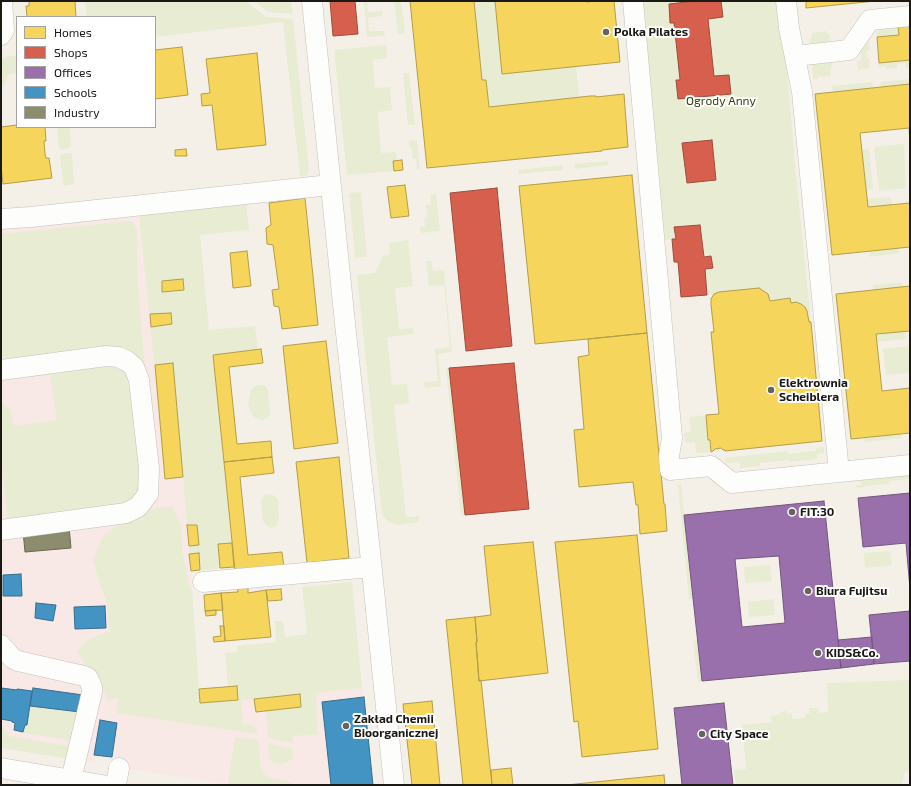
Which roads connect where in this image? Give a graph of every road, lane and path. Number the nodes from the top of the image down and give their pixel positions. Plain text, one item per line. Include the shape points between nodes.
1 (2, 1) edge
2 (312, 1) edge
3 (633, 1) edge
4 (786, 1) edge
5 (910, 16) edge
6 (1, 35) edge
7 (795, 56) junction
8 (330, 185) junction
9 (1, 219) edge
10 (1, 370) edge
11 (910, 465) edge
12 (839, 472) junction
13 (1, 530) edge
14 (371, 566) junction
15 (203, 582) dead end
16 (1, 645) edge
17 (1, 768) edge
18 (71, 780) junction
19 (102, 785) edge
20 (394, 785) edge

1 - 6 street via 4,30
2 - 8 street
3 - 12 street via 672,438 670,470 712,466 732,483
4 - 7 street
5 - 7 street via 870,20 849,50
7 - 12 street via 802,92
8 - 9 street
8 - 14 street
10 - 13 street via 106,356 127,361 134,367 138,380 149,468 148,494 138,507 126,513
11 - 12 street
14 - 15 street
14 - 20 street
16 - 18 street via 18,661 88,678 92,692
17 - 18 street
18 - 19 street

